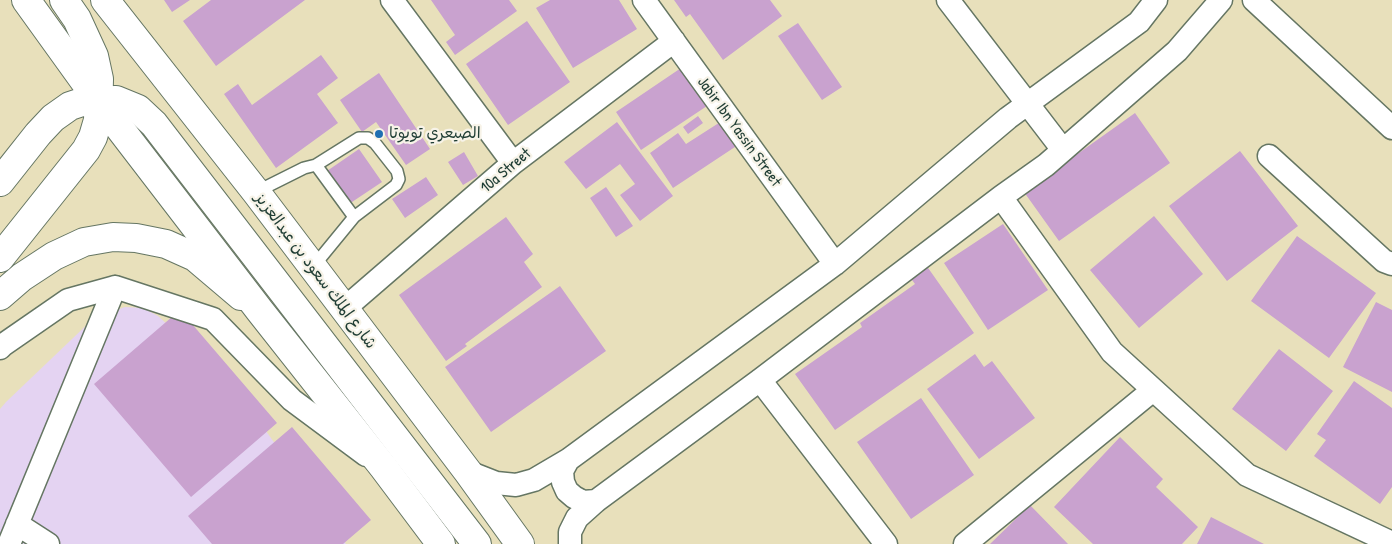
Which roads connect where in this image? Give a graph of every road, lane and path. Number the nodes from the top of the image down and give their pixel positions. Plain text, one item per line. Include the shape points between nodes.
1 (26, 0) edge
2 (64, 0) edge
3 (105, 0) edge
4 (392, 0) edge
5 (644, 0) edge
6 (948, 0) edge
7 (1156, 0) edge
8 (1221, 0) edge
9 (1254, 0) edge
10 (674, 41) junction
11 (98, 100) junction
12 (1028, 103) junction
13 (1392, 128) edge
14 (1063, 150) junction
15 (1269, 156) dead end
16 (514, 163) junction
17 (316, 165) junction
18 (0, 182) edge
19 (256, 192) junction
20 (1001, 197) junction
21 (354, 217) junction
22 (1389, 256) edge
23 (0, 258) edge
24 (835, 264) junction
25 (312, 268) junction
26 (115, 287) junction
27 (0, 296) edge
28 (344, 309) junction
29 (260, 311) junction
30 (0, 348) edge
31 (760, 380) junction
32 (1153, 390) junction
33 (568, 460) junction
34 (384, 468) junction
35 (468, 472) junction
36 (596, 501) junction
37 (13, 534) edge
38 (1392, 543) edge
39 (48, 544) edge
40 (441, 544) edge
41 (478, 544) edge
42 (520, 544) edge
43 (570, 544) edge
44 (886, 544) edge
45 (965, 544) edge

1 - 11 main road
2 - 11 main road via 94,56 99,79
3 - 19 main road, شارع الملك سعود بن عبدالعزيز
4 - 16 street
5 - 10 street, Jabir Ibn Yassin Street
6 - 12 street
7 - 12 street via 1139,22
8 - 14 street via 1177,51
9 - 13 street
10 - 16 street, 10a Street
10 - 24 street, Jabir Ibn Yassin Street
11 - 18 main road via 70,106 53,118
11 - 23 main road via 98,120 86,150
11 - 29 main road
11 - 41 main road via 116,100 138,108 154,124
12 - 14 street
12 - 24 street
14 - 20 street
15 - 22 street
16 - 28 street, 10a Street
17 - 19 lane
17 - 21 lane
17 - 21 lane via 359,138 368,138 397,171 399,179 396,184
19 - 25 main road, شارع الملك سعود بن عبدالعزيز
20 - 31 street
20 - 32 street via 1112,352
21 - 25 lane
24 - 33 street
25 - 28 main road, شارع الملك سعود بن عبدالعزيز
26 - 30 street via 68,300
26 - 34 street via 213,319 292,400
26 - 37 street
27 - 29 main road via 54,256 84,242 113,237 136,238 166,244 195,257
28 - 35 main road, شارع الملك سعود بن عبدالعزيز
29 - 34 main road
31 - 36 street
31 - 44 street
32 - 38 street via 1247,475
32 - 45 street
33 - 35 street via 534,480 516,485 496,483
33 - 36 street via 562,471 567,491 583,502
34 - 40 main road
35 - 42 main road, شارع الملك سعود بن عبدالعزيز
36 - 43 street via 577,518 570,532
37 - 39 street

